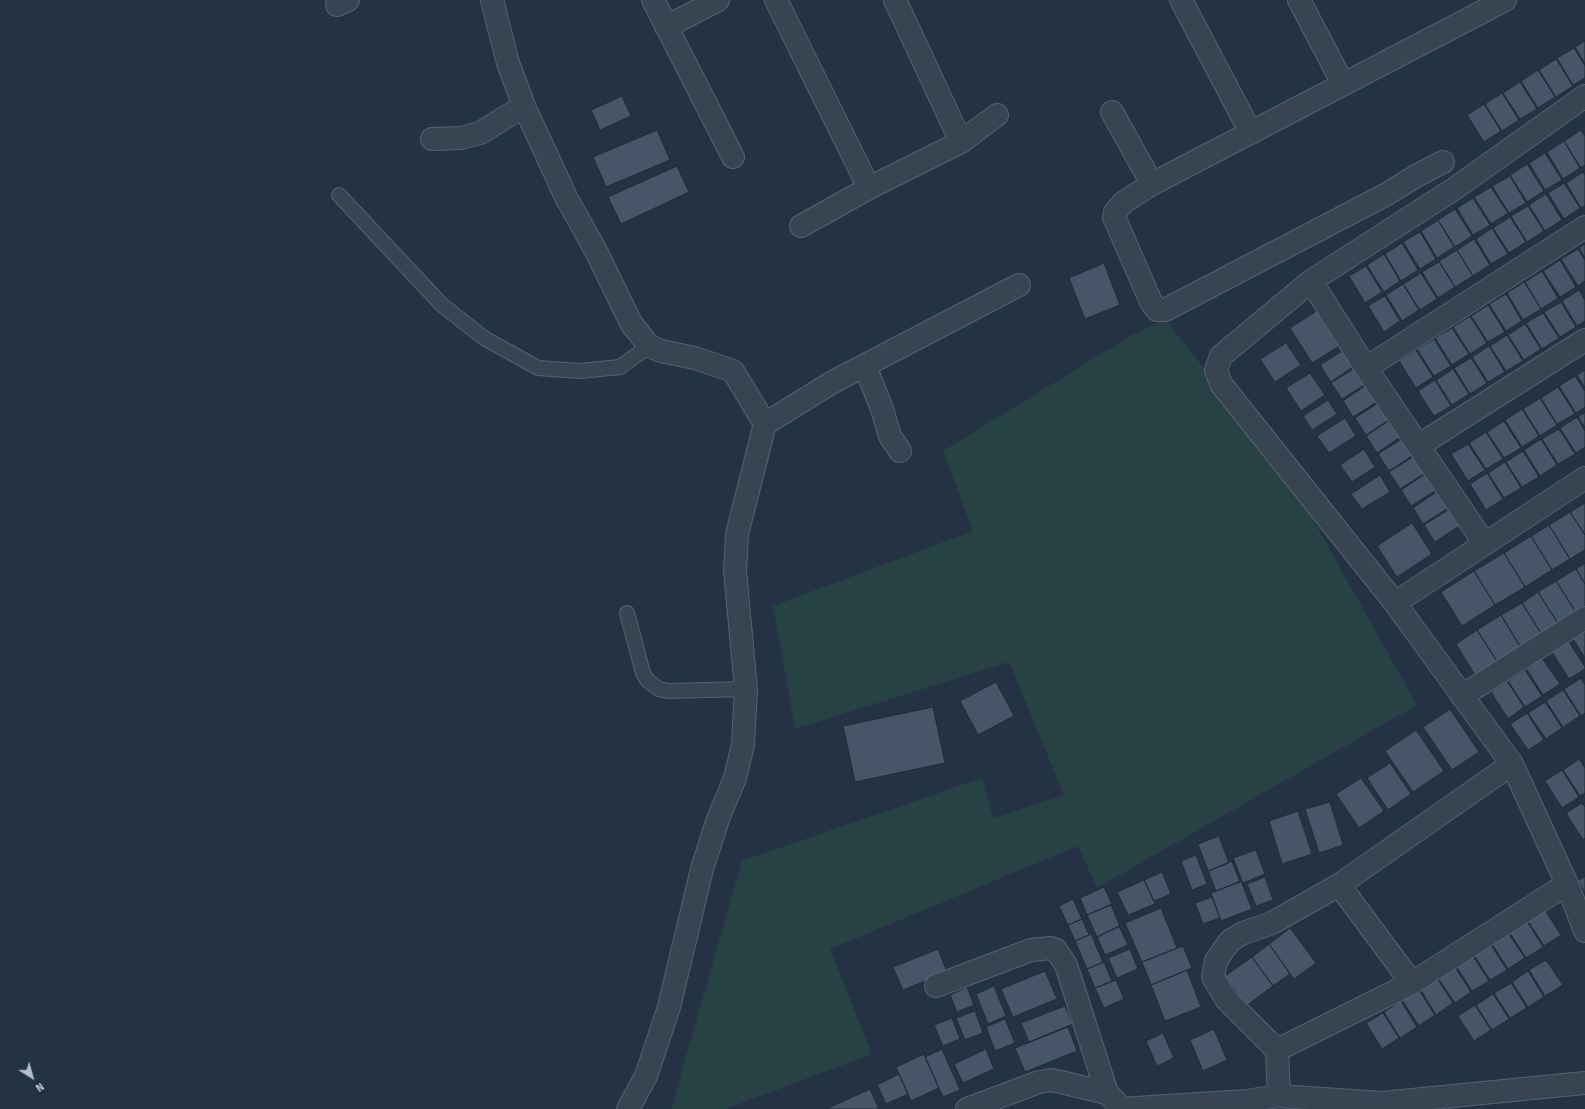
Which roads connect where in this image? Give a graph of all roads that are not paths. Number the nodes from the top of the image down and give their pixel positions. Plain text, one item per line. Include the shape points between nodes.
1 (492, 0) edge
2 (653, 0) edge
3 (718, 0) edge
4 (776, 0) edge
5 (895, 0) edge
6 (1181, 0) edge
7 (1299, 0) edge
8 (1505, 0) edge
9 (666, 27) junction
10 (1343, 84) junction
11 (1585, 96) edge
12 (524, 106) junction
13 (1112, 112) dead end
14 (997, 115) dead end
15 (1251, 132) junction
16 (432, 139) dead end
17 (961, 142) junction
18 (733, 157) dead end
19 (1443, 162) dead end
20 (1152, 184) junction
21 (869, 188) junction
22 (339, 195) dead end
23 (801, 226) dead end
24 (1585, 227) edge
25 (1311, 281) junction
26 (1019, 285) dead end
27 (1585, 340) edge
28 (649, 346) junction
29 (865, 366) junction
30 (1366, 368) junction
31 (765, 424) junction
32 (1418, 446) junction
33 (900, 451) dead end
34 (1585, 478) edge
35 (1484, 543) junction
36 (1395, 603) junction
37 (627, 613) dead end
38 (1585, 618) edge
39 (746, 690) junction
40 (1462, 696) junction
41 (1512, 764) junction
42 (1567, 884) junction
43 (1339, 886) junction
44 (1585, 931) edge
45 (1412, 983) junction
46 (936, 986) dead end
47 (1277, 1050) junction
48 (1585, 1083) edge
49 (1279, 1096) junction
50 (1494, 1102) edge
51 (1116, 1103) edge
52 (1248, 1105) edge
53 (1384, 1106) edge
54 (628, 1109) edge
55 (967, 1109) edge

1 - 12 street via 508,63
2 - 9 street
3 - 9 street
4 - 21 street
5 - 17 street
6 - 15 street
7 - 10 street
8 - 10 street
9 - 18 street
10 - 15 street
11 - 25 street via 1454,189
12 - 16 street via 480,133 460,138
12 - 28 street via 566,197 631,323
13 - 20 street
14 - 17 street
15 - 20 street
17 - 21 street
19 - 20 street via 1388,194 1165,310 1156,310 1151,302 1114,217 1124,202
21 - 23 street
22 - 28 lane via 442,305 484,338 538,368 580,371 620,367
24 - 30 street
25 - 30 street
25 - 36 street via 1221,356 1216,370 1221,384
26 - 29 street
27 - 32 street
28 - 31 street via 733,371
29 - 31 street via 831,383
29 - 33 street via 890,436
30 - 32 street
31 - 39 street via 736,534 735,571
32 - 35 street
34 - 35 street
35 - 36 street
36 - 40 street
37 - 39 lane via 643,673 648,681 659,689
38 - 40 street
39 - 54 street via 743,745 735,778 718,819 702,869 669,1007 646,1076
40 - 41 street
41 - 42 street
41 - 43 street
42 - 44 street
42 - 45 street
43 - 45 street
43 - 47 street via 1272,923 1243,933 1230,941 1216,961 1213,977 1226,998
45 - 47 street
46 - 51 street via 1031,950 1056,950 1066,966
47 - 49 street
48 - 50 street
49 - 52 street
49 - 53 street
50 - 53 street
51 - 52 street
51 - 55 street via 1052,1080 1039,1082

